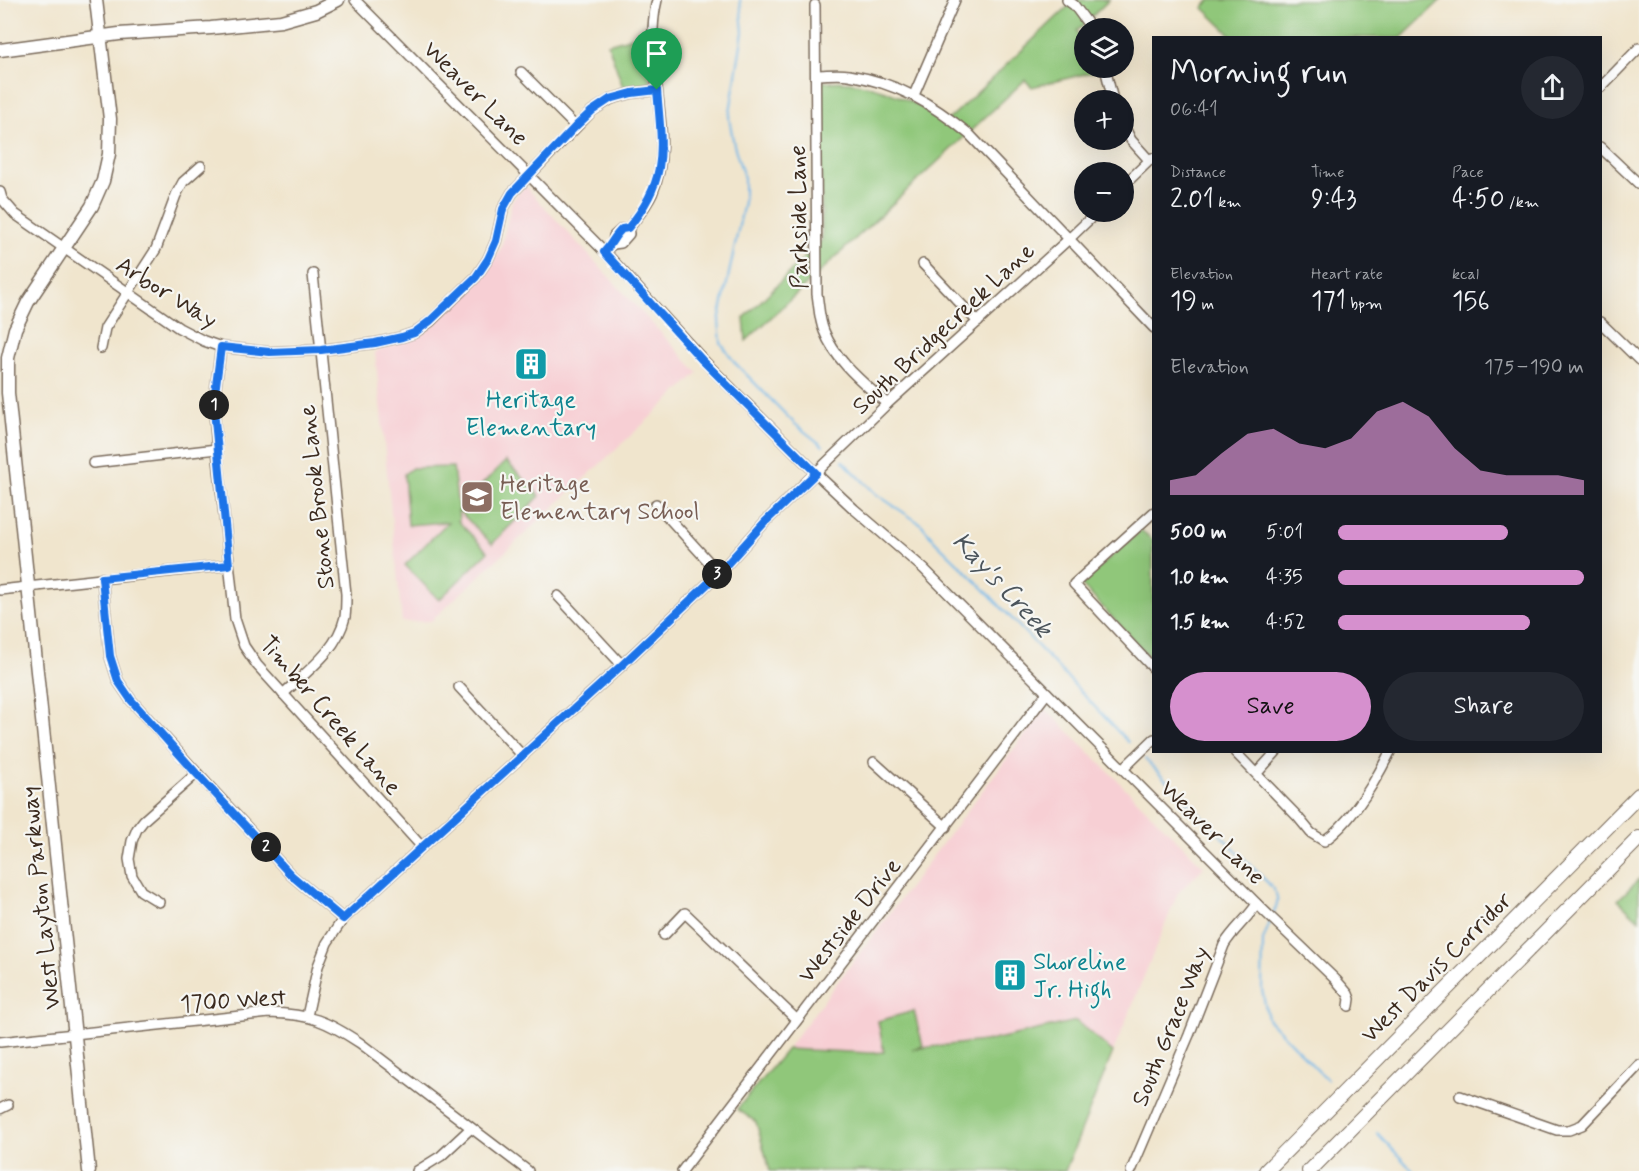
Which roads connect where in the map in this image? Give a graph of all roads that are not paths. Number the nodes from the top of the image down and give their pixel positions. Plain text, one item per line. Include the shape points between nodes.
1 (96, 0) edge
2 (338, 0) edge
3 (355, 0) edge
4 (657, 0) edge
5 (956, 0) edge
6 (1067, 0) edge
7 (815, 5) dead end
8 (1084, 18) edge
9 (101, 37) junction
10 (1639, 48) edge
11 (0, 50) edge
12 (521, 72) dead end
13 (816, 75) junction
14 (1602, 86) edge
15 (657, 90) junction
16 (914, 95) junction
17 (576, 126) junction
18 (1134, 143) edge
19 (1602, 149) edge
20 (1151, 158) edge
21 (201, 166) dead end
22 (1134, 175) edge
23 (530, 176) junction
24 (1639, 184) edge
25 (0, 192) edge
26 (1087, 222) edge
27 (1070, 238) junction
28 (63, 249) junction
29 (604, 252) junction
30 (923, 264) dead end
31 (313, 274) dead end
32 (129, 293) junction
33 (978, 322) junction
34 (1602, 324) edge
35 (1152, 326) edge
36 (221, 347) junction
37 (102, 348) dead end
38 (321, 350) junction
39 (1639, 360) edge
40 (887, 404) junction
41 (217, 449) junction
42 (93, 463) dead end
43 (816, 473) junction
44 (656, 504) dead end
45 (1152, 514) edge
46 (229, 565) junction
47 (719, 573) junction
48 (102, 578) junction
49 (29, 587) junction
50 (0, 590) edge
51 (558, 596) dead end
52 (622, 665) junction
53 (1152, 667) edge
54 (459, 687) dead end
55 (283, 693) junction
56 (1047, 693) junction
57 (1152, 741) edge
58 (1236, 753) edge
59 (1275, 753) edge
60 (1389, 753) edge
61 (522, 755) junction
62 (874, 762) dead end
63 (1123, 769) junction
64 (196, 773) junction
65 (1257, 773) junction
66 (1639, 795) edge
67 (946, 827) junction
68 (1639, 838) edge
69 (422, 847) junction
70 (159, 902) dead end
71 (1260, 907) junction
72 (343, 919) junction
73 (664, 935) dead end
74 (1349, 1006) dead end
75 (307, 1016) junction
76 (797, 1020) junction
77 (75, 1035) junction
78 (0, 1042) edge
79 (1639, 1065) edge
80 (1460, 1096) dead end
81 (471, 1128) junction
82 (89, 1171) edge
83 (417, 1171) edge
84 (528, 1171) edge
85 (682, 1171) edge
86 (1131, 1171) edge
87 (1266, 1171) edge
88 (1309, 1171) edge

1 - 9 main road, West Layton Parkway
2 - 9 main road via 280,21
3 - 23 street, Weaver Lane
4 - 15 street via 652,34
5 - 16 street
6 - 8 street
7 - 13 street, Parkside Lane
9 - 11 main road
9 - 28 main road, West Layton Parkway via 111,119 109,154 92,206
10 - 14 street
12 - 17 street
13 - 16 street via 847,75
13 - 40 street, Parkside Lane via 819,312 823,330 842,362
15 - 17 street, Arbor Way via 610,99
15 - 29 street via 662,145 653,192 642,211 628,228 614,236 613,244
16 - 27 street via 969,134
17 - 23 street, Arbor Way
18 - 20 street
19 - 24 street
20 - 22 street
21 - 32 street via 183,182 156,249
23 - 29 street, Weaver Lane
23 - 38 street, Arbor Way via 512,193 503,209 496,241 476,277 430,321 402,337
25 - 28 street, Arbor Way via 15,214
26 - 27 street, South Bridgecreek Lane
27 - 33 street, South Bridgecreek Lane
27 - 35 street
28 - 32 street, Arbor Way
28 - 49 main road, West Layton Parkway via 28,302 15,329 8,358 8,393
29 - 43 street, Weaver Lane via 702,360
30 - 33 street
31 - 38 street, Stone Brook Lane
32 - 36 street, Arbor Way via 179,328
32 - 37 street via 105,328
33 - 40 street, South Bridgecreek Lane
34 - 39 street
36 - 38 street, Arbor Way via 270,352
36 - 41 street, Timber Creek Lane via 215,393
38 - 55 street, Stone Brook Lane via 345,616 327,653
40 - 43 street, South Bridgecreek Lane
41 - 42 street
41 - 46 street, Timber Creek Lane
43 - 47 street, South Bridgecreek Lane
43 - 56 street, Weaver Lane via 924,569
44 - 47 street
45 - 53 street via 1074,584
46 - 48 street
46 - 55 street, Timber Creek Lane via 235,619 244,646
47 - 52 street, South Bridgecreek Lane
48 - 49 street
48 - 64 street via 110,656 118,681
49 - 50 street
49 - 77 main road, West Layton Parkway
51 - 52 street
52 - 61 street, South Bridgecreek Lane
54 - 61 street
55 - 69 street, Timber Creek Lane
56 - 63 street, Weaver Lane
56 - 67 street, Westside Drive
57 - 63 street
58 - 65 street
59 - 65 street
60 - 65 street via 1350,816 1324,841 1311,833
61 - 69 street, South Bridgecreek Lane
62 - 67 street
63 - 71 street, Weaver Lane
64 - 70 street via 144,820 132,841 132,876 141,891
64 - 72 street via 291,875
66 - 87 highway, West Davis Corridor
67 - 76 street, Westside Drive
68 - 88 highway
69 - 72 street, South Bridgecreek Lane
71 - 74 street, Weaver Lane via 1348,994
71 - 86 street, South Grace Way via 1224,945
72 - 75 street, South Bridgecreek Lane via 318,966
73 - 76 street via 685,913
75 - 77 street, 1700 West via 269,1013
75 - 81 street, 1700 West via 352,1038
76 - 85 street, Westside Drive
77 - 78 street, 1700 West
77 - 82 main road, West Layton Parkway
79 - 80 street via 1582,1125 1569,1130 1557,1130
81 - 83 street via 441,1156
81 - 84 street, 1700 West

